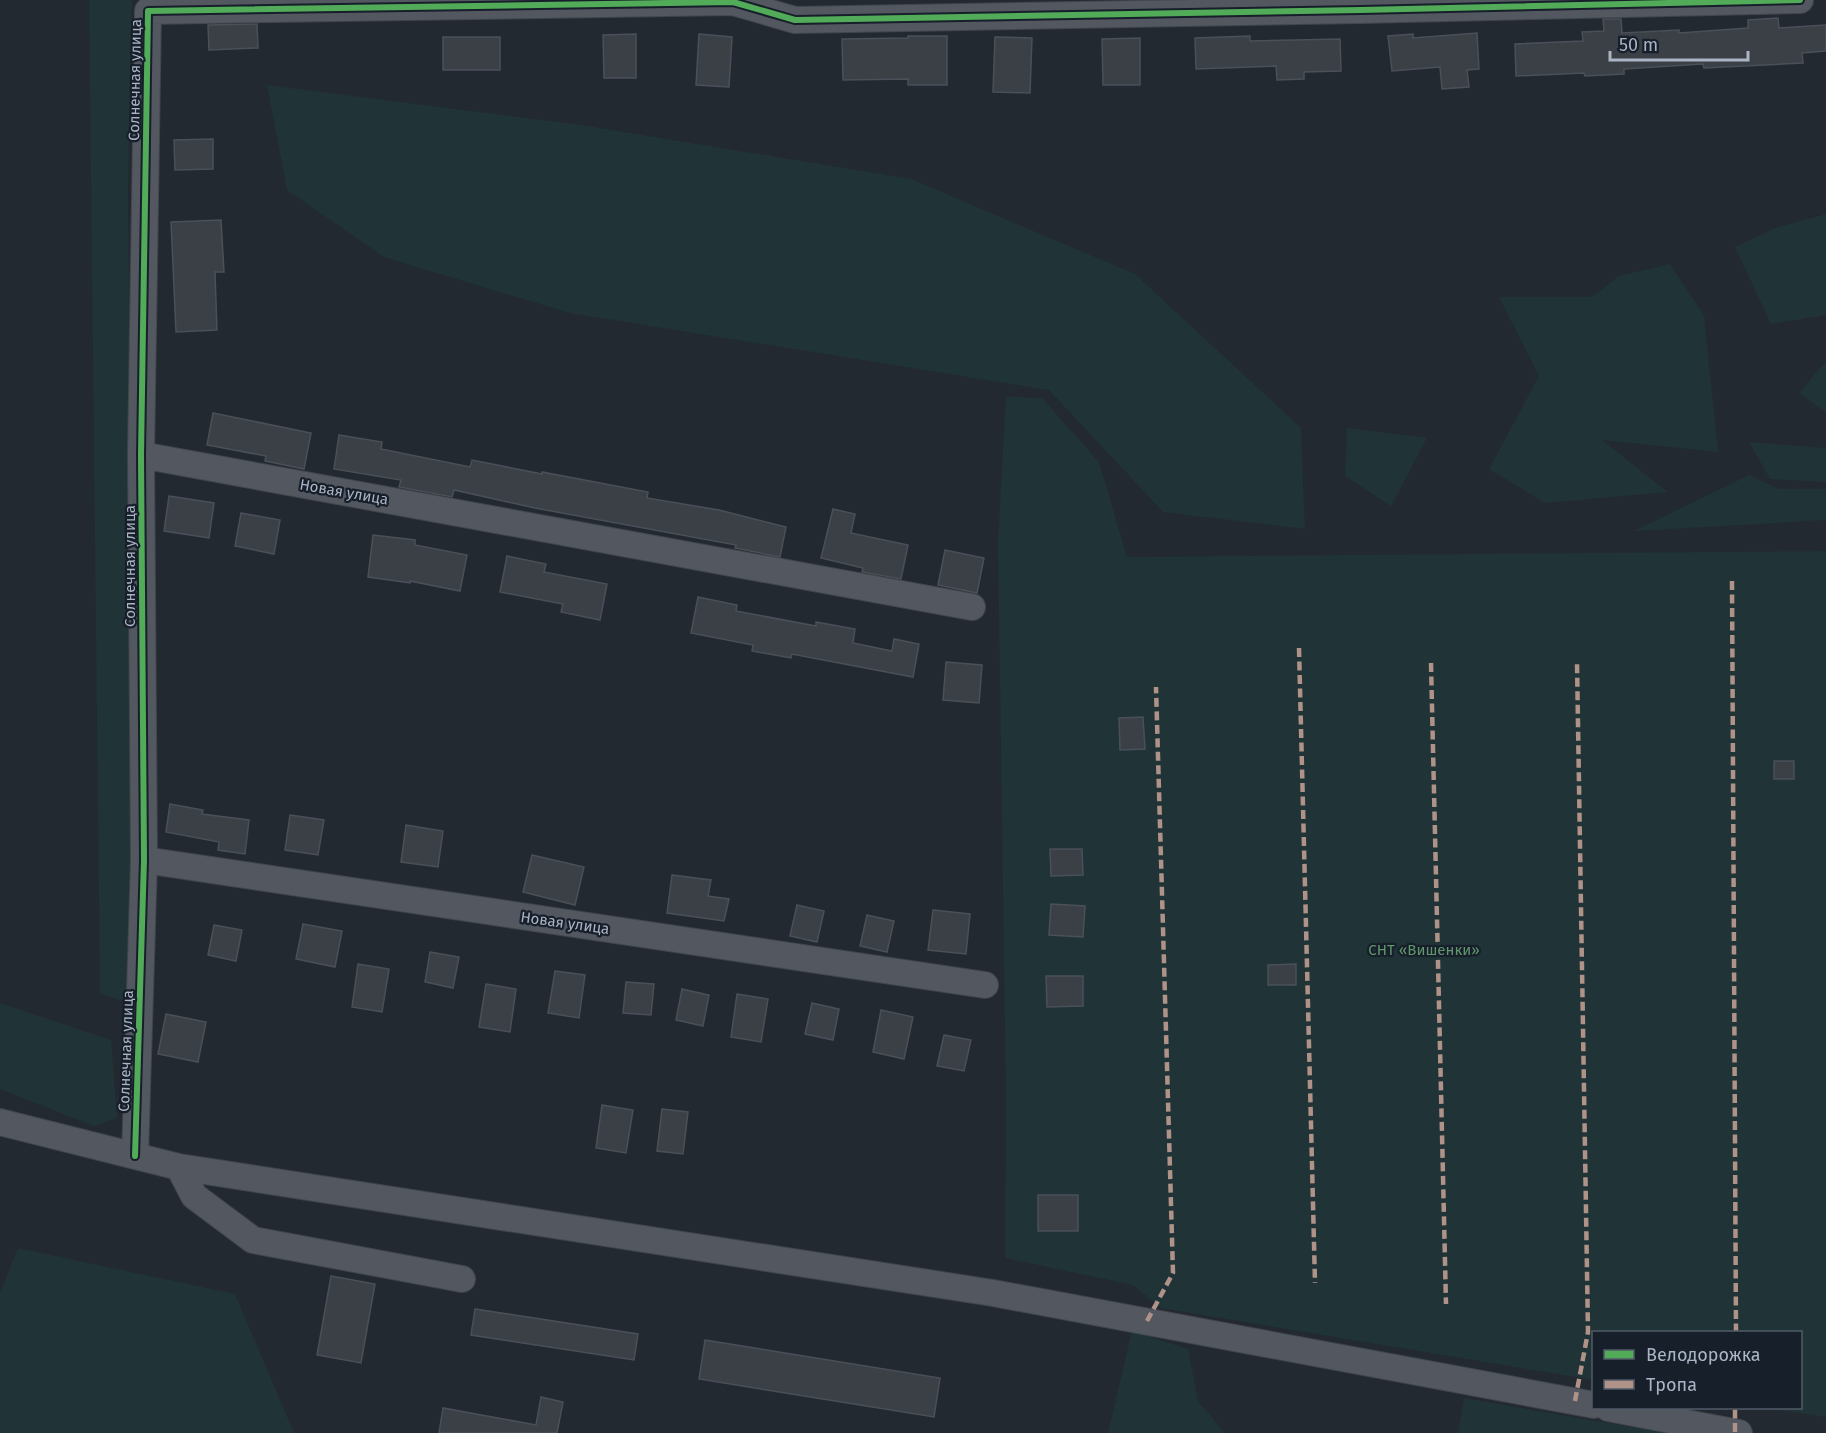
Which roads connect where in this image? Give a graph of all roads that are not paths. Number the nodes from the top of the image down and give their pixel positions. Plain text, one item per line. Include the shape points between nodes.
1 (1800, 0) edge
2 (148, 6) edge
3 (141, 455) junction
4 (972, 607) dead end
5 (144, 860) junction
6 (985, 985) dead end
7 (0, 1122) edge
8 (135, 1155) junction
9 (179, 1167) junction
10 (462, 1279) dead end
11 (1592, 1405) edge
12 (1618, 1409) edge
13 (1739, 1433) edge

1 - 2 street, Солнечная улица via 795,20 733,2
2 - 3 street, Солнечная улица
3 - 4 street, Новая улица
3 - 5 street, Солнечная улица
5 - 6 street, Новая улица
5 - 8 street, Солнечная улица
7 - 8 street
8 - 9 street
9 - 10 street via 194,1196 253,1240
9 - 11 street via 993,1293
12 - 13 street

